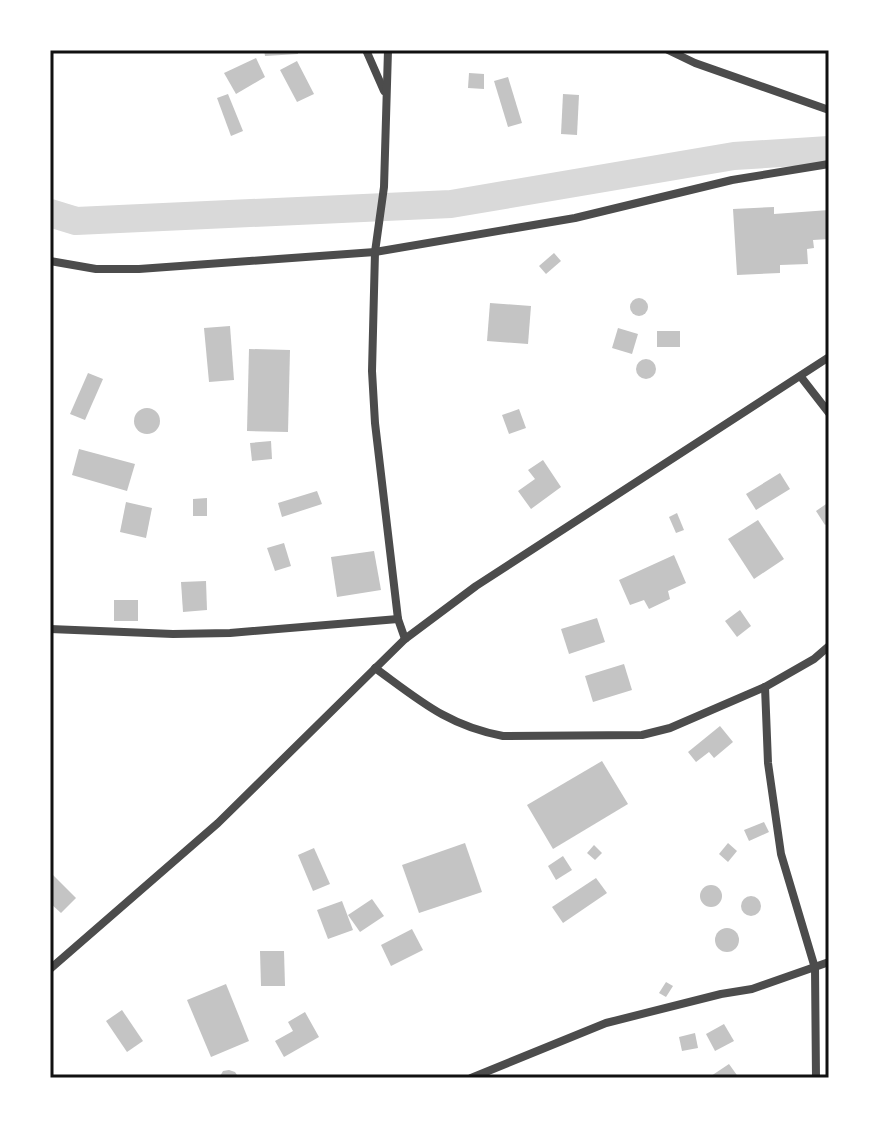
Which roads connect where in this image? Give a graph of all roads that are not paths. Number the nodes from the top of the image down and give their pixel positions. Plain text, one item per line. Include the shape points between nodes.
1 (366, 50) edge
2 (388, 50) edge
3 (668, 50) edge
4 (685, 53) edge
5 (386, 96) junction
6 (829, 110) edge
7 (829, 164) edge
8 (375, 252) junction
9 (50, 261) edge
10 (829, 357) edge
11 (801, 377) junction
12 (829, 413) edge
13 (398, 619) junction
14 (50, 629) edge
15 (405, 639) junction
16 (829, 646) edge
17 (814, 659) junction
18 (829, 661) edge
19 (375, 668) junction
20 (765, 687) junction
21 (829, 962) edge
22 (815, 968) junction
23 (50, 969) edge
24 (471, 1078) edge
25 (816, 1078) edge

1 - 5 street
2 - 5 street
3 - 4 street
4 - 6 street via 695,63
5 - 8 street via 384,187
7 - 8 street via 732,180 575,218
8 - 9 street via 139,269
8 - 13 street via 372,384
10 - 11 street
11 - 12 street
11 - 15 street via 476,586
13 - 14 street via 230,633
13 - 15 street
15 - 19 street
16 - 17 street
17 - 18 street
17 - 20 street
19 - 20 street via 442,716 503,736 642,735
19 - 23 street via 218,823
20 - 22 street via 768,763 781,854
21 - 22 street
22 - 24 street via 752,989 606,1023
22 - 25 street

